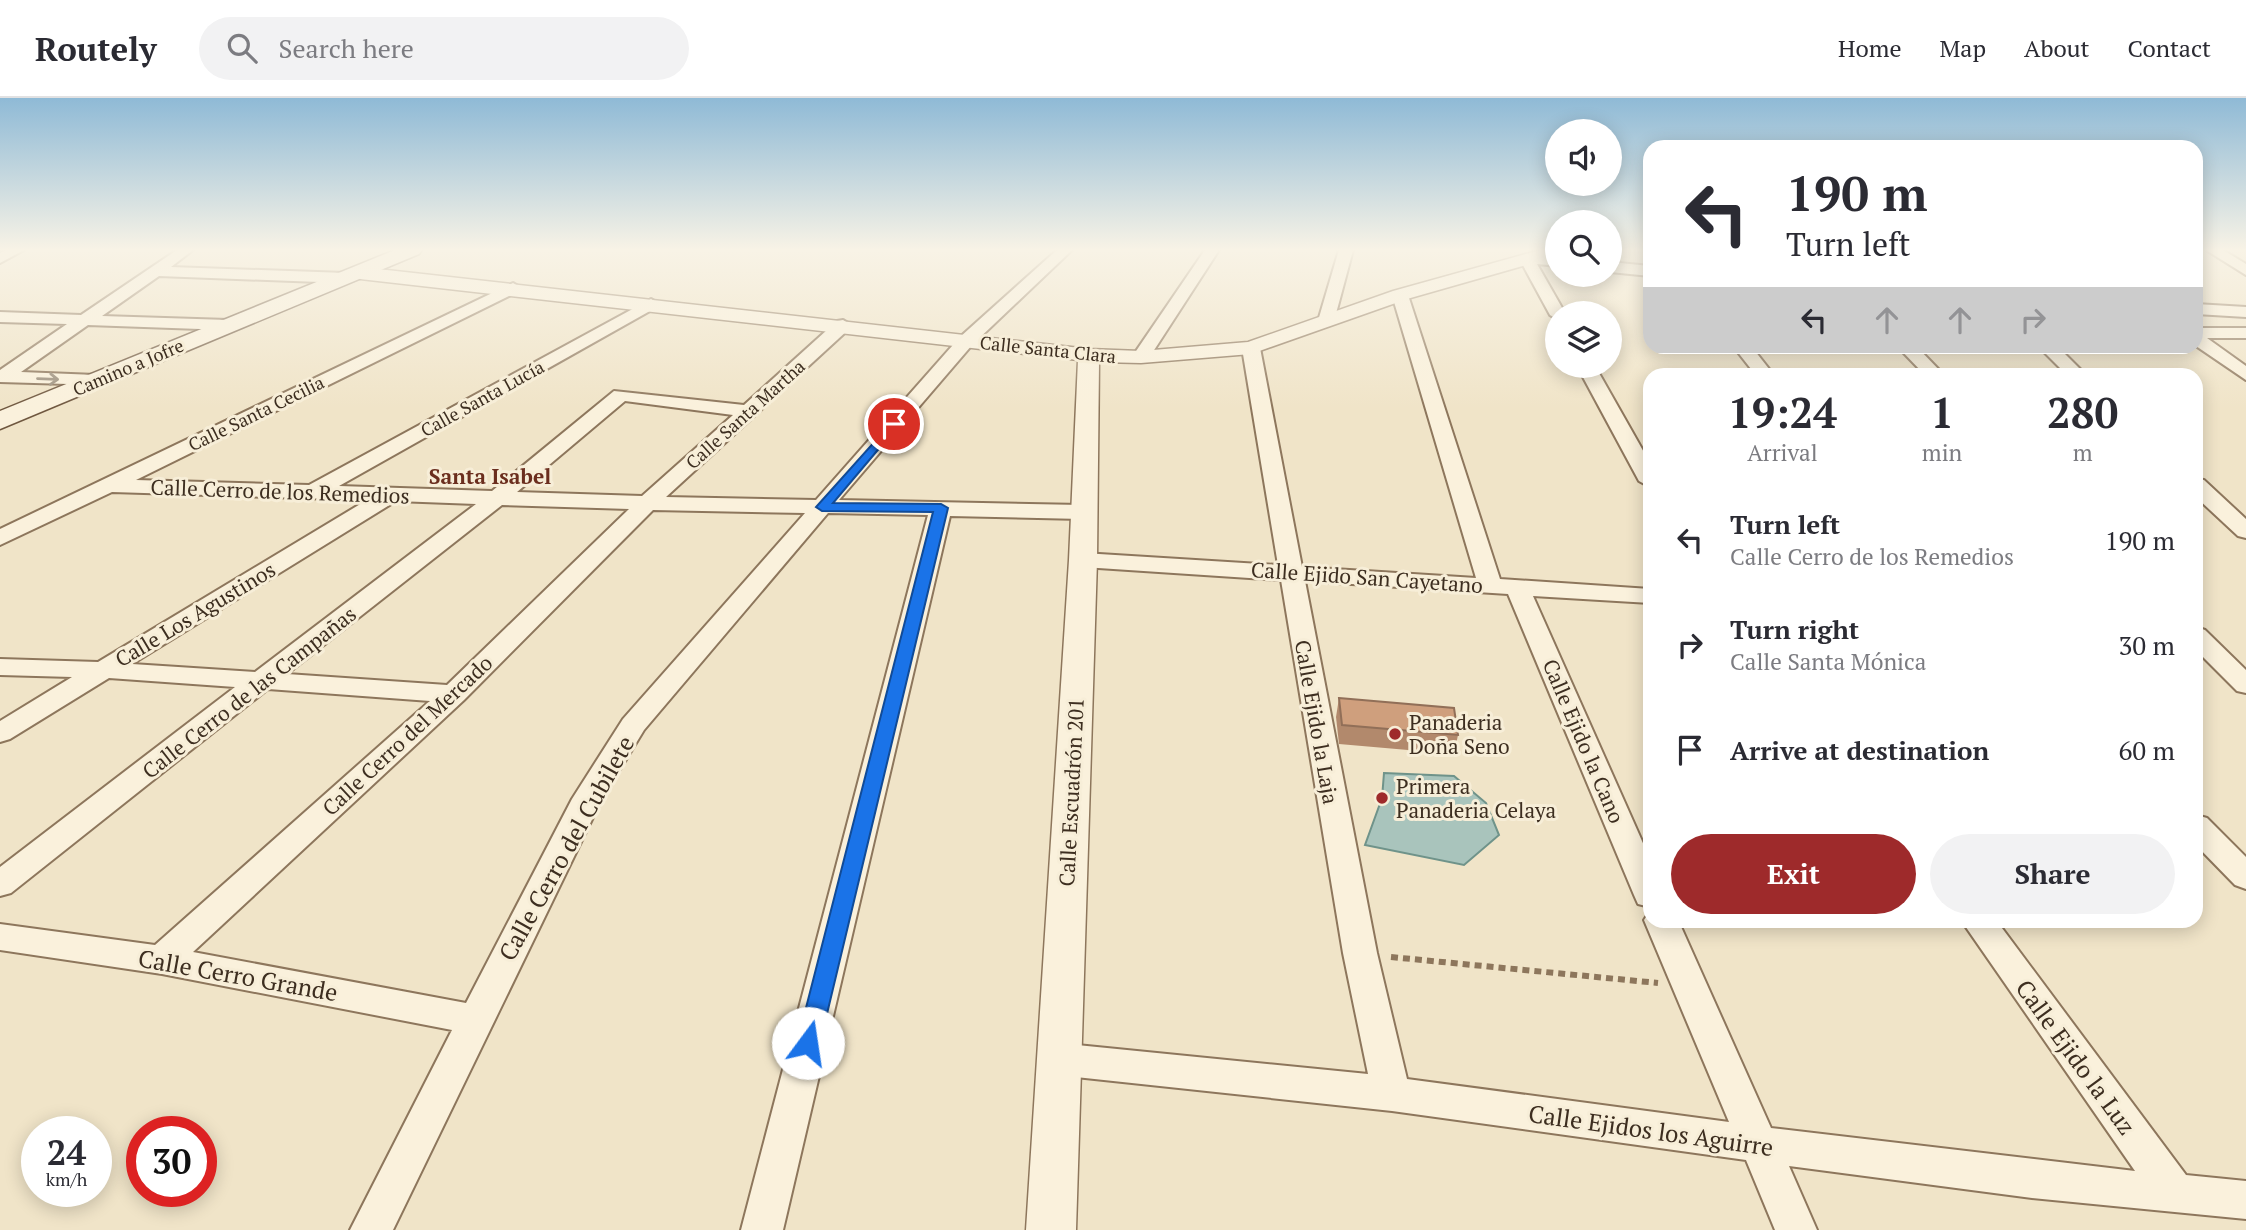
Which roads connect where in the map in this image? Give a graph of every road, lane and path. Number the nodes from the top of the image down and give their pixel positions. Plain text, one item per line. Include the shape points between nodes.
1 (108, 303) edge
2 (285, 303) edge
3 (483, 303) edge
4 (641, 303) edge
5 (1008, 303) edge
6 (1177, 303) edge
7 (1331, 303) edge
8 (1378, 303) edge
9 (1403, 303) edge
10 (651, 304) junction
11 (2203, 309) edge
12 (2246, 312) edge
13 (0, 317) edge
14 (83, 320) junction
15 (1326, 321) junction
16 (228, 325) junction
17 (843, 325) junction
18 (2246, 333) edge
19 (2203, 336) edge
20 (966, 341) junction
21 (2203, 341) edge
22 (1251, 348) junction
23 (1747, 354) edge
24 (1913, 354) edge
25 (2055, 354) edge
26 (1089, 355) junction
27 (1141, 357) junction
28 (1758, 368) edge
29 (1928, 368) edge
30 (2070, 368) edge
31 (2246, 375) edge
32 (1, 377) edge
33 (1593, 378) edge
34 (96, 381) junction
35 (621, 395) joint
36 (748, 411) junction
37 (0, 421) edge
38 (1643, 468) edge
39 (108, 485) junction
40 (2203, 491) edge
41 (313, 492) junction
42 (391, 495) junction
43 (497, 498) junction
44 (647, 503) junction
45 (822, 507) junction
46 (941, 508) junction
47 (1082, 512) junction
48 (2246, 531) edge
49 (0, 538) edge
50 (1083, 560) junction
51 (1289, 571) junction
52 (1503, 585) junction
53 (1643, 595) edge
54 (2203, 642) edge
55 (2203, 644) edge
56 (2246, 661) edge
57 (0, 667) edge
58 (104, 670) junction
59 (264, 681) junction
60 (2246, 685) edge
61 (454, 694) junction
62 (0, 733) edge
63 (2203, 832) edge
64 (2246, 877) edge
65 (1643, 880) edge
66 (0, 884) edge
67 (1664, 928) edge
68 (1983, 928) edge
69 (0, 936) edge
70 (1360, 953) junction
71 (162, 960) junction
72 (1690, 987) junction
73 (474, 1019) junction
74 (1057, 1059) junction
75 (1391, 1094) junction
76 (1760, 1146) junction
77 (2175, 1194) junction
78 (2246, 1200) edge
79 (371, 1230) edge
80 (762, 1230) edge
81 (1051, 1230) edge
82 (1796, 1230) edge

1 - 14 street
2 - 16 main road, Camino a Jofre
3 - 39 street, Calle Santa Cecilia
4 - 10 street, Calle Santa Clara
5 - 20 street, Calle Cerro del Cubilete
6 - 27 street
7 - 15 street
8 - 15 street, Calle Santa Clara
9 - 52 street, Calle Ejido la Cano
10 - 17 street, Calle Santa Clara
10 - 41 street, Calle Santa Lucía
11 - 12 street
13 - 14 street
14 - 16 street
14 - 32 street
15 - 22 street, Calle Santa Clara
16 - 34 main road, Camino a Jofre
17 - 20 street, Calle Santa Clara
17 - 36 street, Calle Santa Martha
18 - 19 street
20 - 26 street, Calle Santa Clara
20 - 45 street, Calle Cerro del Cubilete
21 - 31 street
22 - 27 street, Calle Santa Clara
22 - 51 street, Calle Ejido la Laja
23 - 28 street
24 - 29 street
25 - 30 street
26 - 27 street, Calle Santa Clara
26 - 47 street, Calle Escuadrón 201
32 -> 34 street
33 - 38 street
34 - 37 main road, Camino a Jofre
35 - 36 street
35 - 43 street, Calle Cerro de las Campañas
36 - 44 street, Calle Santa Martha
39 - 41 street, Calle Cerro de los Remedios
39 - 49 street, Calle Santa Cecilia
40 - 48 street
41 - 42 street, Calle Cerro de los Remedios
42 - 43 street, Calle Cerro de los Remedios
42 - 58 street, Calle Los Agustinos
43 - 44 street, Calle Cerro de los Remedios
43 - 59 street, Calle Cerro de las Campañas
44 - 45 street, Calle Cerro de los Remedios
44 - 61 street, Calle Cerro del Mercado
45 - 46 street, Calle Cerro de los Remedios
45 - 73 street, Calle Cerro del Cubilete via 633,725 587,799
46 - 47 street, Calle Cerro de los Remedios
46 - 80 street
47 - 50 street, Calle Escuadrón 201
50 - 51 street, Calle Ejido San Cayetano
50 - 74 street, Calle Escuadrón 201
51 - 52 street, Calle Ejido San Cayetano
51 - 70 street, Calle Ejido la Laja
52 - 53 street, Calle Ejido San Cayetano
52 - 65 street, Calle Ejido la Cano
54 - 56 street
55 - 60 street
57 - 58 street
58 - 59 street
58 - 62 street, Calle Los Agustinos
59 - 61 street
59 - 66 street, Calle Cerro de las Campañas
61 - 71 street, Calle Cerro del Mercado
63 - 64 street
67 - 72 street
68 - 77 street, Calle Ejido la Luz
69 - 71 street, Calle Cerro Grande
70 - 72 path
70 - 75 street, Calle Ejido la Laja
71 - 73 street, Calle Cerro Grande
72 - 76 street
73 - 79 street, Calle Cerro del Cubilete
74 - 75 street, Calle Ejidos los Aguirre
74 - 81 street, Calle Escuadrón 201
75 - 76 street, Calle Ejidos los Aguirre
76 - 77 street, Calle Ejidos los Aguirre
76 - 82 street
77 - 78 street, Calle Ejidos los Aguirre

